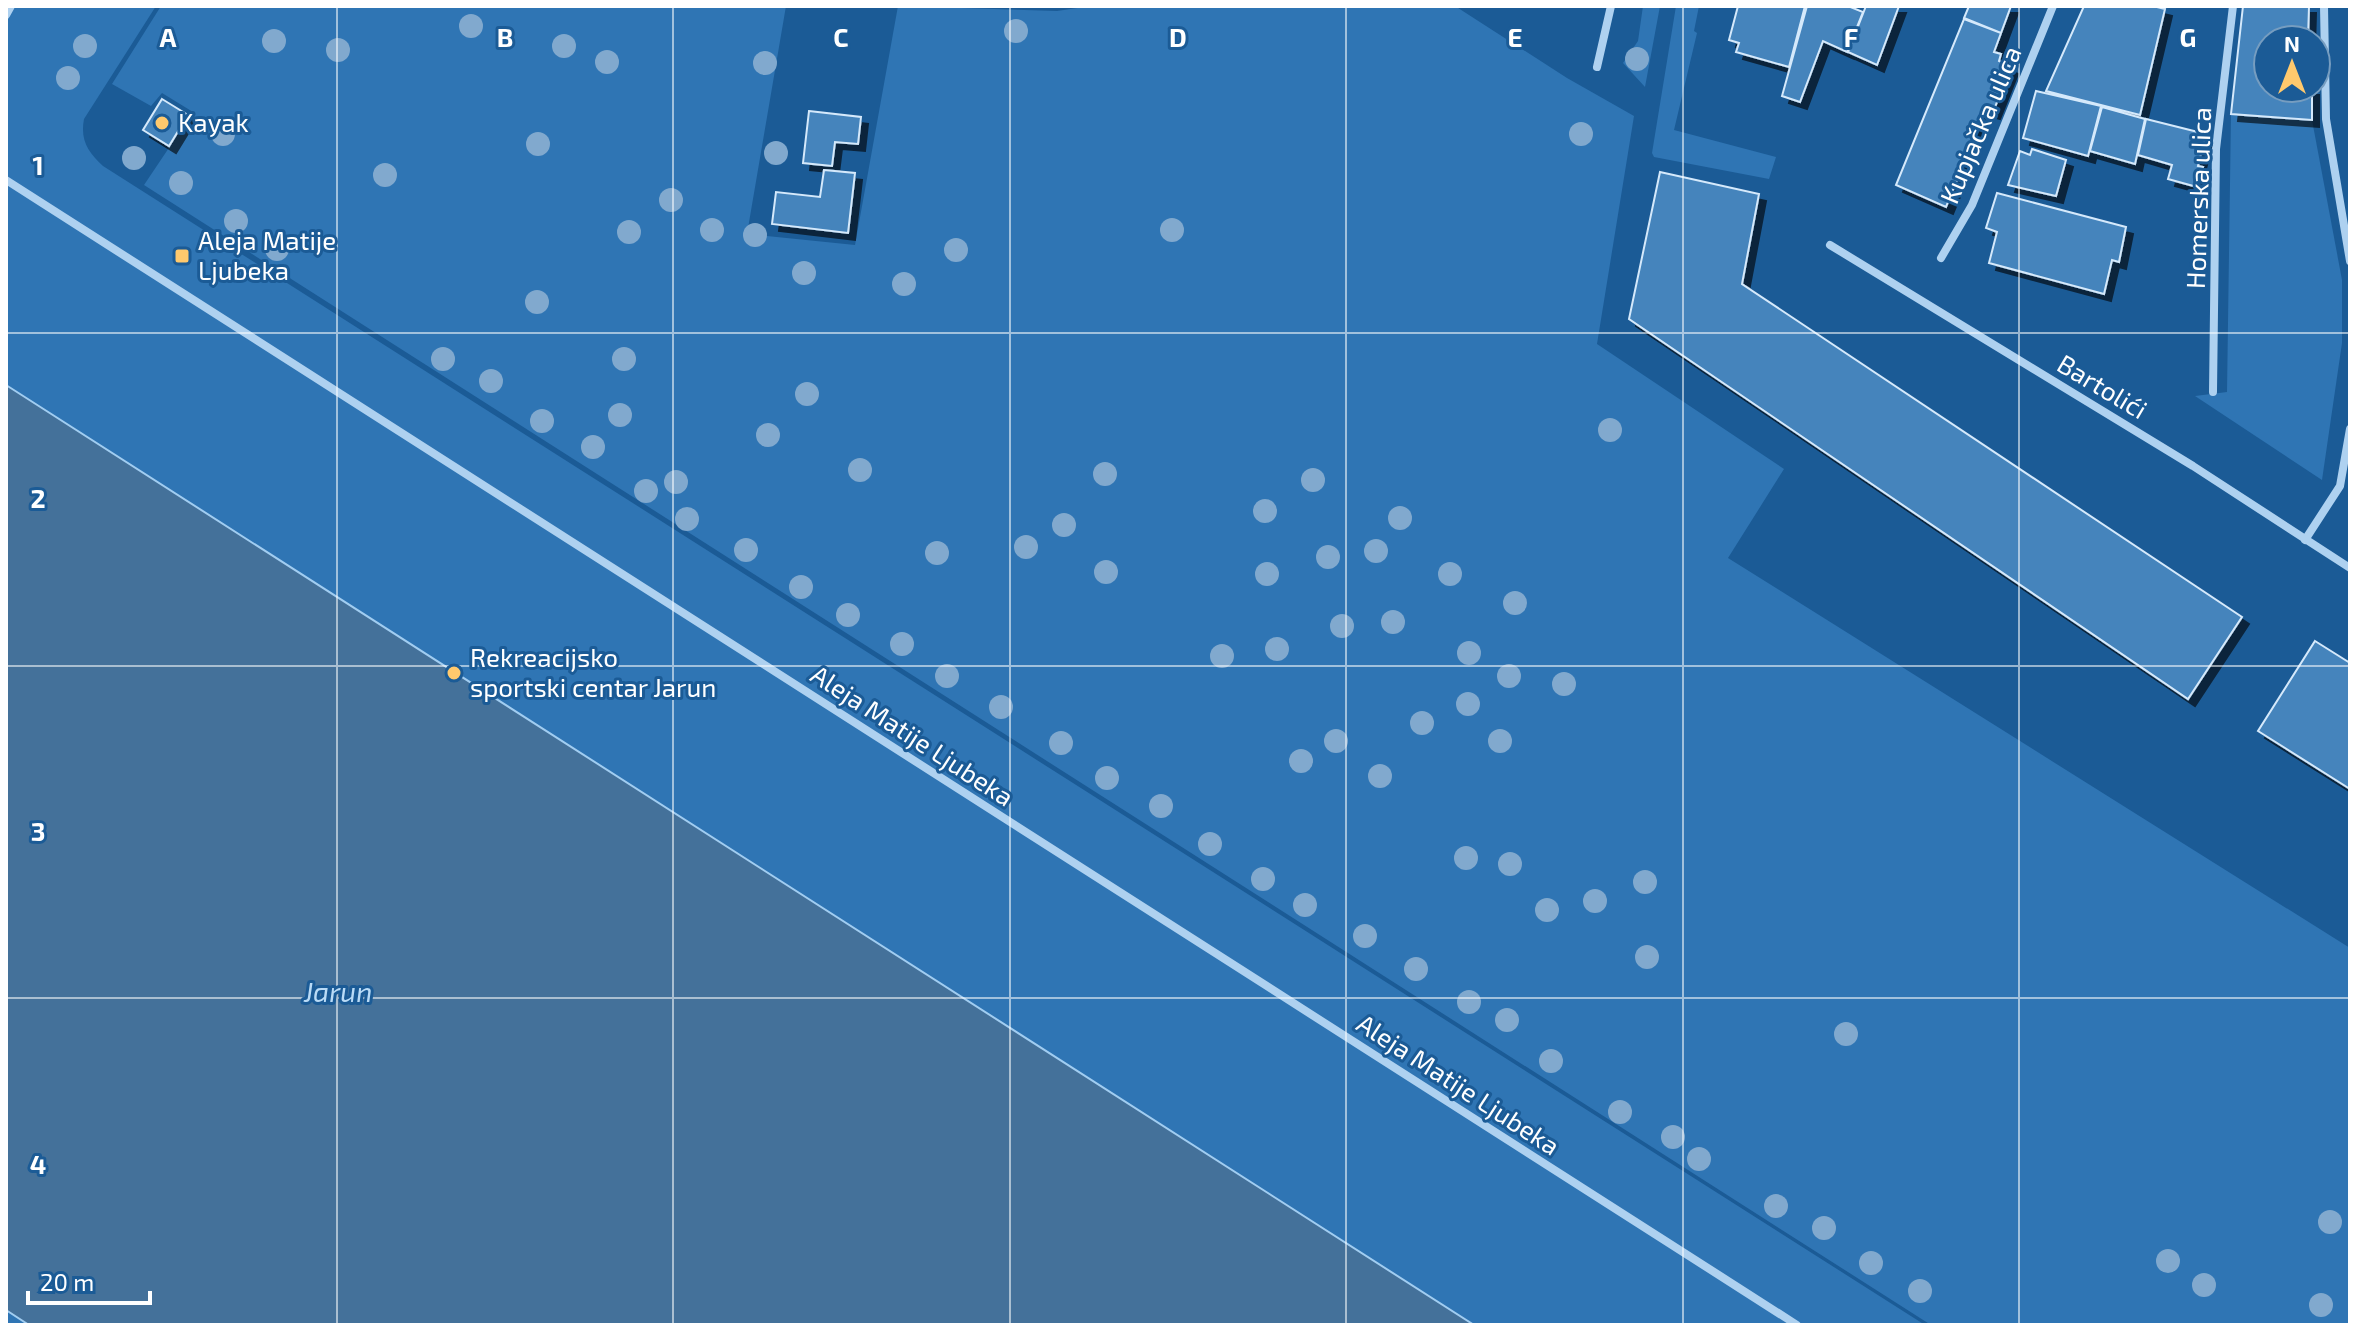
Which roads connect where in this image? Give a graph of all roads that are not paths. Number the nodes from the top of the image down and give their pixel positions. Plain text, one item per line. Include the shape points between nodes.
1 (11, 6) edge
2 (1610, 6) edge
3 (2053, 6) edge
4 (2233, 6) edge
5 (2324, 6) edge
6 (6, 15) edge
7 (1597, 67) dead end
8 (6, 180) edge
9 (1830, 245) dead end
10 (1941, 258) dead end
11 (2350, 261) edge
12 (2213, 392) dead end
13 (2350, 429) edge
14 (2305, 540) junction
15 (2350, 568) edge
16 (1797, 1325) edge

1 - 6 street
2 - 7 street
3 - 10 street, Kupjačka ulica via 1972,205
4 - 12 street, Homerska ulica via 2216,149
5 - 11 street via 2326,119
8 - 16 street, Aleja Matije Ljubeka
9 - 14 street, Bartolići
13 - 14 street via 2340,486
14 - 15 street, Bartolići

